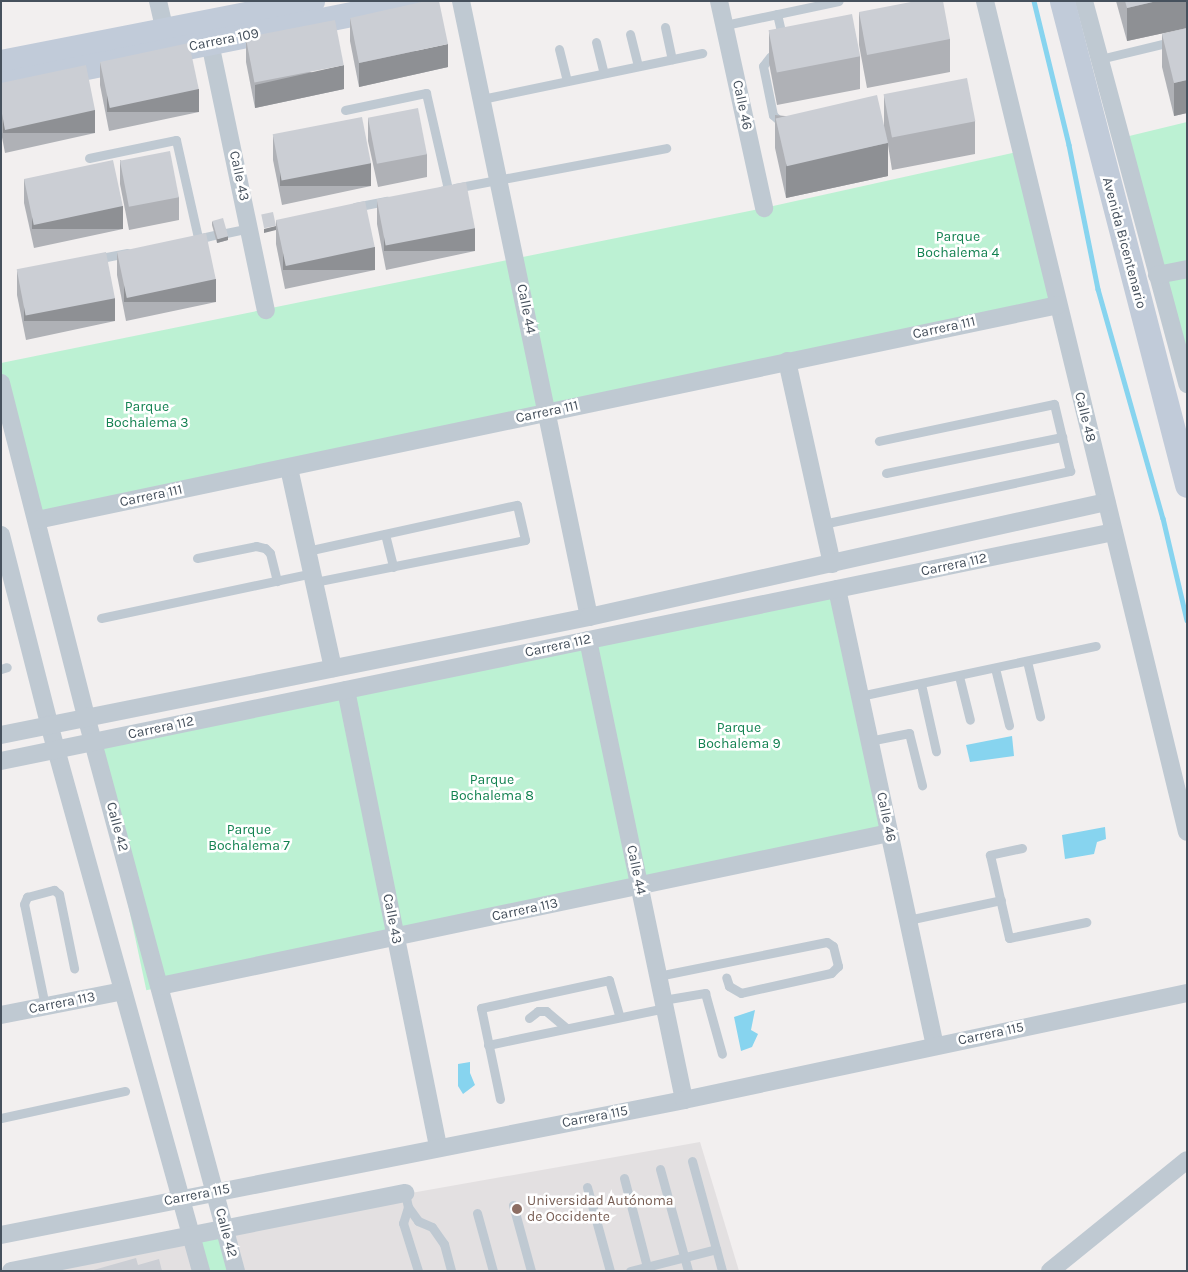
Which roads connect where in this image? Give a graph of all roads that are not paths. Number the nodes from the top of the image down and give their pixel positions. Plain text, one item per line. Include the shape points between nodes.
1 (158, 1) edge
2 (312, 1) edge
3 (417, 1) edge
4 (461, 1) edge
5 (719, 1) edge
6 (839, 1) edge
7 (985, 1) edge
8 (1062, 1) edge
9 (1084, 1) edge
10 (777, 14) junction
11 (725, 25) junction
12 (664, 27) dead end
13 (165, 31) junction
14 (630, 34) dead end
15 (1187, 38) edge
16 (596, 42) dead end
17 (210, 43) junction
18 (559, 49) dead end
19 (702, 53) dead end
20 (672, 59) junction
21 (1100, 59) junction
22 (1, 62) edge
23 (638, 66) junction
24 (604, 73) junction
25 (567, 81) junction
26 (1, 84) edge
27 (482, 98) junction
28 (345, 110) dead end
29 (794, 123) edge
30 (666, 148) dead end
31 (89, 158) dead end
32 (499, 180) junction
33 (448, 189) junction
34 (428, 193) edge
35 (399, 199) edge
36 (764, 208) dead end
37 (340, 210) edge
38 (250, 228) junction
39 (226, 233) edge
40 (215, 235) edge
41 (198, 238) junction
42 (188, 240) edge
43 (140, 250) edge
44 (82, 262) edge
45 (1187, 269) edge
46 (1158, 275) junction
47 (1058, 305) junction
48 (266, 310) dead end
49 (787, 360) junction
50 (1, 383) edge
51 (1187, 384) edge
52 (546, 412) junction
53 (1062, 437) junction
54 (879, 441) dead end
55 (289, 468) junction
56 (886, 473) dead end
57 (1187, 485) edge
58 (1106, 502) junction
59 (37, 520) junction
60 (823, 524) junction
61 (1114, 532) junction
62 (385, 534) junction
63 (1, 535) edge
64 (307, 550) junction
65 (197, 558) dead end
66 (832, 564) junction
67 (393, 567) junction
68 (313, 578) junction
69 (277, 581) junction
70 (837, 589) junction
71 (589, 617) junction
72 (101, 618) dead end
73 (588, 640) junction
74 (1096, 646) dead end
75 (1027, 661) junction
76 (333, 668) junction
77 (995, 668) junction
78 (959, 676) junction
79 (921, 684) junction
80 (346, 690) junction
81 (860, 696) junction
82 (86, 716) junction
83 (1040, 716) dead end
84 (970, 720) dead end
85 (49, 724) junction
86 (1009, 725) dead end
87 (1, 735) edge
88 (870, 741) junction
89 (94, 742) junction
90 (56, 749) junction
91 (936, 752) dead end
92 (1, 761) edge
93 (922, 785) dead end
94 (1187, 832) edge
95 (889, 833) junction
96 (1022, 848) dead end
97 (639, 885) junction
98 (1001, 900) junction
99 (908, 920) junction
100 (1086, 922) dead end
101 (396, 937) junction
102 (74, 968) dead end
103 (658, 976) junction
104 (726, 977) dead end
105 (160, 986) junction
106 (123, 991) junction
107 (1187, 993) edge
108 (664, 1004) junction
109 (46, 1006) junction
110 (1, 1016) edge
111 (619, 1016) junction
112 (529, 1018) dead end
113 (566, 1028) junction
114 (488, 1045) junction
115 (935, 1046) junction
116 (722, 1054) dead end
117 (125, 1092) dead end
118 (500, 1099) dead end
119 (684, 1100) junction
120 (1, 1118) edge
121 (438, 1148) junction
122 (1187, 1160) edge
123 (692, 1161) dead end
124 (660, 1169) dead end
125 (624, 1178) dead end
126 (588, 1186) dead end
127 (215, 1192) junction
128 (181, 1198) junction
129 (406, 1200) junction
130 (513, 1205) dead end
131 (477, 1213) dead end
132 (224, 1226) junction
133 (190, 1233) junction
134 (1, 1235) edge
135 (716, 1249) junction
136 (684, 1257) junction
137 (648, 1269) edge
138 (11, 1271) edge
139 (201, 1271) edge
140 (236, 1271) edge
141 (418, 1271) edge
142 (451, 1271) edge
143 (492, 1271) edge
144 (531, 1271) edge
145 (610, 1271) edge
146 (630, 1271) edge
147 (688, 1271) edge
148 (722, 1271) edge
149 (1050, 1271) edge

1 - 13 street
2 - 13 main road, Carrera 109
3 - 17 main road, Carrera 109
4 - 27 street, Calle 44
5 - 11 street, Calle 46
6 - 10 lane
7 - 47 street, Calle 48
8 - 57 main road, Avenida Bicentenario
9 - 21 street
10 - 11 lane
10 - 29 lane via 785,52 770,56 763,66 773,115 785,125
11 - 36 street, Calle 46
12 - 20 lane
13 - 22 main road, Carrera 109
14 - 23 lane
15 - 21 lane
16 - 24 lane
17 - 26 main road, Carrera 109
17 - 38 street, Calle 43
18 - 25 lane
19 - 20 lane
20 - 23 lane
21 - 46 street
23 - 24 lane
24 - 25 lane
25 - 27 lane
27 - 32 street, Calle 44
28 - 33 lane via 426,93
30 - 32 lane
31 - 41 lane via 176,140
32 - 33 lane
32 - 52 street, Calle 44
33 - 34 lane
35 - 37 lane
38 - 39 lane
38 - 48 street, Calle 43
40 - 41 lane
41 - 42 lane
43 - 44 lane
45 - 46 street
46 - 51 street
47 - 49 street, Carrera 111
47 - 58 street, Calle 48
49 - 52 street, Carrera 111
49 - 60 street
50 - 59 street, Calle 42
52 - 55 street, Carrera 111
52 - 71 street, Calle 44
53 - 54 lane via 1054,404
53 - 56 lane
53 - 60 lane via 1070,471
55 - 59 street, Carrera 111
55 - 64 street
58 - 61 street, Calle 48
58 - 66 street, Carrera 112
59 - 82 street, Calle 42
60 - 66 street
61 - 70 street, Carrera 112
61 - 94 street, Calle 48
62 - 64 lane
62 - 67 lane
62 - 67 lane via 517,505 525,540
63 - 85 street
64 - 68 street
65 - 69 lane via 256,546 265,548 270,553
66 - 71 street, Carrera 112
67 - 68 lane
68 - 69 lane
68 - 76 street
69 - 72 lane
70 - 73 street, Carrera 112
70 - 81 street, Calle 46
71 - 76 street, Carrera 112
73 - 80 street, Carrera 112
73 - 97 street, Calle 44
74 - 75 lane
75 - 77 lane
75 - 83 lane
76 - 82 street, Carrera 112
77 - 78 lane
77 - 86 lane
78 - 79 lane
78 - 84 lane
79 - 81 lane
79 - 91 lane
80 - 89 street, Carrera 112
80 - 101 street, Calle 43
81 - 88 street, Calle 46
82 - 85 street, Carrera 112
82 - 89 street, Calle 42
85 - 87 street, Carrera 112
85 - 90 street
88 - 93 lane via 909,733
88 - 95 street, Calle 46
89 - 90 street, Carrera 112
89 - 105 street, Calle 42
90 - 92 street, Carrera 112
90 - 106 street
95 - 97 street, Carrera 113
95 - 99 street, Calle 46
96 - 98 lane via 990,856
97 - 101 street, Carrera 113
97 - 103 street, Calle 44
98 - 99 lane
98 - 100 lane via 1009,938
99 - 115 street, Calle 46
101 - 105 street, Carrera 113
101 - 121 street, Calle 43
102 - 109 lane via 59,894 54,890 27,897 24,904
103 - 104 lane via 827,942 834,946 838,966 832,973 741,993 729,986
103 - 108 street, Calle 44
105 - 127 street, Calle 42
106 - 109 street, Carrera 113
106 - 128 street
107 - 115 street, Carrera 115
108 - 111 lane
108 - 116 lane via 705,993
108 - 119 street, Calle 44
109 - 110 street, Carrera 113
111 - 113 lane
111 - 114 lane via 608,980 481,1008
112 - 113 lane via 538,1011 546,1011
113 - 114 lane
114 - 118 lane
115 - 119 street, Carrera 115
117 - 120 lane
119 - 121 street, Carrera 115
121 - 127 street, Carrera 115
122 - 149 street
123 - 135 lane
124 - 136 lane
125 - 137 lane
126 - 145 lane
127 - 128 street, Carrera 115
127 - 132 street, Calle 42
128 - 133 street
128 - 134 street, Carrera 115
129 - 132 street
129 - 141 lane via 403,1223
129 - 142 lane via 418,1221 432,1227 444,1244
130 - 144 lane
131 - 143 lane
132 - 133 street
132 - 140 street, Calle 42
133 - 138 street
133 - 139 street
135 - 136 lane
135 - 148 lane
136 - 137 lane
136 - 147 lane
137 - 146 lane

